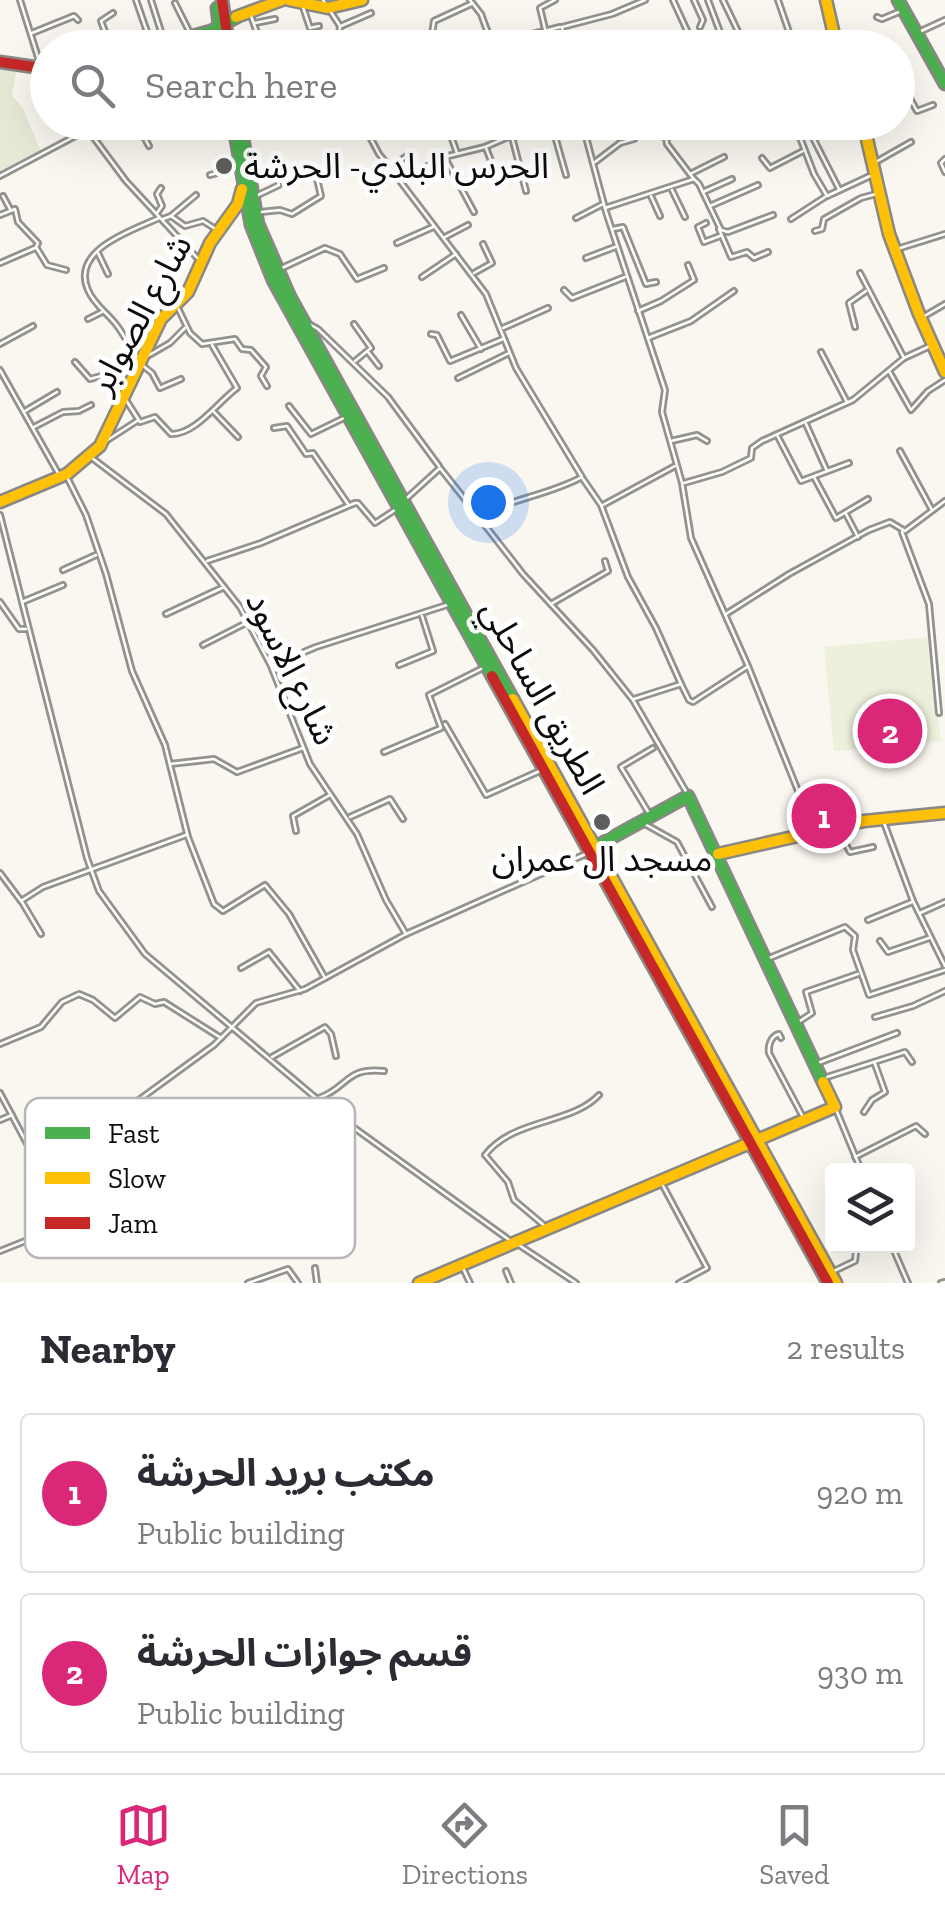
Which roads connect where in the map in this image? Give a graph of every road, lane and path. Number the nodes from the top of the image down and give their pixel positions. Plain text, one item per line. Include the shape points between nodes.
1 (20, 0) edge
2 (136, 0) edge
3 (151, 0) edge
4 (282, 0) edge
5 (289, 0) edge
6 (362, 0) edge
7 (555, 0) edge
8 (645, 0) edge
9 (673, 0) edge
10 (694, 0) edge
11 (708, 0) edge
12 (723, 0) edge
13 (778, 0) edge
14 (826, 0) edge
15 (220, 1) edge
16 (304, 2) edge
17 (471, 2) edge
18 (630, 2) edge
19 (175, 3) dead end
20 (332, 4) edge
21 (903, 4) edge
22 (113, 13) dead end
23 (371, 13) dead end
24 (877, 17) dead end
25 (252, 18) junction
26 (275, 18) dead end
27 (78, 20) dead end
28 (945, 20) edge
29 (227, 21) junction
30 (319, 26) dead end
31 (340, 26) junction
32 (562, 27) junction
33 (700, 27) dead end
34 (40, 30) edge
35 (105, 30) edge
36 (146, 30) edge
37 (161, 30) edge
38 (189, 30) edge
39 (206, 30) edge
40 (227, 30) edge
41 (256, 30) edge
42 (340, 30) edge
43 (433, 30) edge
44 (487, 30) edge
45 (545, 30) edge
46 (549, 30) edge
47 (563, 30) edge
48 (686, 30) edge
49 (719, 30) edge
50 (737, 30) edge
51 (788, 30) edge
52 (833, 30) edge
53 (913, 30) edge
54 (30, 34) edge
55 (915, 34) joint
56 (0, 62) edge
57 (30, 67) edge
58 (944, 79) edge
59 (932, 105) dead end
60 (915, 108) edge
61 (68, 140) edge
62 (95, 140) edge
63 (146, 140) edge
64 (238, 140) edge
65 (242, 140) edge
66 (372, 140) edge
67 (452, 140) edge
68 (501, 140) edge
69 (513, 140) edge
70 (556, 140) edge
71 (587, 140) edge
72 (630, 140) edge
73 (666, 140) edge
74 (800, 140) edge
75 (814, 140) edge
76 (868, 140) edge
77 (911, 142) dead end
78 (149, 146) dead end
79 (486, 147) junction
80 (804, 150) junction
81 (457, 154) junction
82 (408, 155) dead end
83 (444, 157) junction
84 (724, 157) dead end
85 (762, 158) dead end
86 (945, 159) edge
87 (594, 162) junction
88 (240, 166) junction
89 (391, 168) junction
90 (875, 169) junction
91 (945, 172) edge
92 (210, 174) dead end
93 (276, 174) dead end
94 (566, 174) dead end
95 (689, 174) junction
96 (0, 176) edge
97 (732, 178) dead end
98 (316, 179) dead end
99 (694, 179) junction
100 (400, 180) junction
101 (242, 183) junction
102 (500, 184) dead end
103 (758, 186) dead end
104 (161, 188) dead end
105 (671, 188) junction
106 (839, 190) junction
107 (526, 192) dead end
108 (703, 192) junction
109 (877, 193) junction
110 (650, 194) junction
111 (196, 195) dead end
112 (3, 196) dead end
113 (826, 196) junction
114 (252, 198) junction
115 (604, 206) junction
116 (710, 206) junction
117 (11, 210) junction
118 (474, 212) dead end
119 (252, 213) junction
120 (0, 214) edge
121 (232, 214) junction
122 (773, 215) dead end
123 (171, 216) junction
124 (660, 216) dead end
125 (685, 216) dead end
126 (159, 217) junction
127 (576, 218) dead end
128 (791, 218) dead end
129 (706, 223) dead end
130 (468, 225) dead end
131 (434, 226) junction
132 (718, 227) junction
133 (611, 229) junction
134 (218, 230) junction
135 (815, 231) dead end
136 (945, 234) edge
137 (722, 236) junction
138 (444, 238) junction
139 (397, 243) dead end
140 (483, 244) dead end
141 (616, 246) junction
142 (36, 248) junction
143 (895, 249) junction
144 (97, 251) junction
145 (768, 252) dead end
146 (457, 254) junction
147 (586, 258) dead end
148 (201, 262) junction
149 (0, 263) edge
150 (688, 265) dead end
151 (384, 268) dead end
152 (66, 270) dead end
153 (276, 271) junction
154 (472, 273) junction
155 (860, 273) dead end
156 (108, 274) dead end
157 (422, 277) dead end
158 (626, 277) junction
159 (656, 282) dead end
160 (564, 290) dead end
161 (867, 290) junction
162 (734, 291) dead end
163 (176, 302) junction
164 (945, 304) edge
165 (548, 308) dead end
166 (103, 311) junction
167 (637, 311) junction
168 (461, 315) dead end
169 (920, 318) junction
170 (88, 320) dead end
171 (304, 323) junction
172 (354, 324) dead end
173 (33, 326) dead end
174 (186, 327) junction
175 (855, 327) dead end
176 (502, 328) junction
177 (430, 334) dead end
178 (504, 338) junction
179 (647, 339) junction
180 (0, 344) edge
181 (212, 344) junction
182 (932, 345) junction
183 (482, 350) junction
184 (368, 351) junction
185 (510, 352) junction
186 (821, 352) dead end
187 (942, 356) edge
188 (904, 358) junction
189 (141, 361) junction
190 (75, 362) dead end
191 (354, 362) junction
192 (379, 366) dead end
193 (325, 368) junction
194 (0, 370) edge
195 (888, 370) junction
196 (945, 372) edge
197 (458, 378) dead end
198 (181, 379) dead end
199 (945, 380) edge
200 (267, 386) dead end
201 (58, 392) dead end
202 (126, 395) junction
203 (848, 403) junction
204 (91, 405) dead end
205 (290, 406) dead end
206 (25, 411) junction
207 (213, 411) junction
208 (347, 416) junction
209 (138, 420) junction
210 (806, 424) junction
211 (34, 427) junction
212 (274, 428) dead end
213 (777, 435) junction
214 (238, 437) dead end
215 (670, 441) junction
216 (707, 441) dead end
217 (100, 446) junction
218 (900, 451) dead end
219 (91, 457) junction
220 (848, 463) dead end
221 (678, 465) junction
222 (440, 468) junction
223 (828, 472) junction
224 (814, 477) junction
225 (64, 478) junction
226 (582, 478) junction
227 (682, 483) junction
228 (868, 499) dead end
229 (0, 502) edge
230 (945, 502) edge
231 (401, 504) junction
232 (349, 505) junction
233 (601, 505) junction
234 (933, 512) junction
235 (845, 513) junction
236 (0, 515) edge
237 (479, 517) junction
238 (902, 530) junction
239 (858, 537) junction
240 (97, 555) junction
241 (605, 561) dead end
242 (206, 562) junction
243 (63, 570) dead end
244 (62, 585) dead end
245 (225, 587) junction
246 (0, 602) edge
247 (21, 602) junction
248 (451, 603) junction
249 (550, 605) junction
250 (421, 613) junction
251 (166, 614) dead end
252 (725, 615) junction
253 (248, 622) junction
254 (28, 628) junction
255 (202, 646) dead end
256 (398, 665) dead end
257 (486, 666) junction
258 (748, 666) junction
259 (273, 671) junction
260 (500, 684) junction
261 (681, 684) junction
262 (633, 700) junction
263 (939, 713) dead end
264 (445, 724) dead end
265 (304, 748) junction
266 (653, 748) dead end
267 (384, 752) dead end
268 (170, 764) junction
269 (543, 769) junction
270 (332, 795) junction
271 (688, 796) junction
272 (945, 813) edge
273 (347, 818) junction
274 (883, 818) junction
275 (403, 819) dead end
276 (646, 819) junction
277 (845, 825) junction
278 (296, 831) dead end
279 (814, 832) junction
280 (187, 834) junction
281 (873, 846) dead end
282 (592, 850) junction
283 (718, 854) junction
284 (91, 870) junction
285 (0, 873) edge
286 (21, 901) junction
287 (913, 901) junction
288 (945, 902) edge
289 (712, 907) dead end
290 (918, 914) junction
291 (868, 920) dead end
292 (42, 934) dead end
293 (406, 934) junction
294 (930, 937) junction
295 (880, 941) dead end
296 (767, 959) junction
297 (241, 968) dead end
298 (945, 968) edge
299 (860, 974) junction
300 (325, 978) junction
301 (945, 990) edge
302 (300, 991) junction
303 (875, 1017) dead end
304 (797, 1023) junction
305 (232, 1028) junction
306 (898, 1033) dead end
307 (222, 1038) junction
308 (781, 1038) dead end
309 (0, 1044) edge
310 (336, 1056) dead end
311 (270, 1058) junction
312 (875, 1062) junction
313 (912, 1062) dead end
314 (816, 1064) junction
315 (384, 1071) dead end
316 (823, 1078) junction
317 (0, 1093) edge
318 (599, 1095) dead end
319 (141, 1098) edge
320 (317, 1098) edge
321 (320, 1098) edge
322 (835, 1107) junction
323 (864, 1112) dead end
324 (12, 1116) junction
325 (0, 1120) edge
326 (804, 1120) junction
327 (355, 1129) edge
328 (925, 1134) dead end
329 (25, 1140) edge
330 (754, 1141) junction
331 (856, 1157) junction
332 (858, 1163) edge
333 (661, 1180) junction
334 (547, 1228) junction
335 (25, 1241) edge
336 (512, 1243) junction
337 (0, 1251) edge
338 (856, 1253) edge
339 (895, 1253) edge
340 (462, 1265) junction
341 (315, 1268) dead end
342 (506, 1270) dead end
343 (832, 1279) edge
344 (248, 1283) edge
345 (298, 1283) edge
346 (317, 1283) edge
347 (419, 1283) edge
348 (470, 1283) edge
349 (511, 1283) edge
350 (576, 1283) edge
351 (678, 1283) edge
352 (908, 1283) edge

1 - 54 street
2 - 36 street
3 - 37 street
4 - 25 main road
5 - 16 main road
6 - 20 main road
7 - 45 street via 540,8
8 - 18 street
9 - 48 street
10 - 33 street
11 - 49 street
12 - 50 street
13 - 51 street
14 - 52 main road
15 - 29 main road
16 - 20 main road
16 - 30 street via 310,28
17 - 43 street via 434,21
17 - 44 street
18 - 32 street via 612,14
19 - 38 street
20 - 31 street
21 - 24 street
21 - 53 main road
22 - 35 street via 101,20
23 - 31 street
25 - 26 street
25 - 29 main road
25 - 41 street
27 - 34 street
28 - 55 street
29 - 39 main road
29 - 40 main road
31 - 42 street
32 - 46 street
32 - 47 street
55 - 58 main road
56 - 57 main road
59 - 60 street
61 - 96 street
62 - 126 street
63 - 78 street
64 - 88 main road, الطريق الساحلي
65 - 114 main road, الطريق الساحلي
66 - 89 street
67 - 81 street
68 - 79 street
69 - 107 street
70 - 94 street
71 - 87 street
72 - 87 street
73 - 95 street
74 - 80 street
75 - 106 street
76 - 90 main road
77 - 90 street
79 - 81 street
79 - 102 street
80 - 85 street via 770,168
80 - 113 street
81 - 83 street
82 - 89 street
83 - 100 street
83 - 118 street
84 - 95 street
86 - 91 street
87 - 115 street
88 - 92 street
88 - 101 main road, الطريق الساحلي
89 - 100 street
90 - 106 street
90 - 109 main road
93 - 114 street via 278,186
95 - 99 street
97 - 108 street
98 - 119 street via 321,196 292,214
99 - 105 street
99 - 108 street
100 - 131 street
101 - 119 main road, الطريق الساحلي
101 - 121 main road, شارع الصوابر
103 - 116 street
104 - 126 street
105 - 110 street
105 - 125 street
106 - 113 street
108 - 116 street
109 - 135 street via 823,220
109 - 143 main road
110 - 115 street
110 - 124 street
111 - 123 street
112 - 117 street
113 - 128 street
114 - 119 main road, الطريق الساحلي
115 - 127 street
115 - 133 street
116 - 132 street
117 - 120 street
117 - 142 street
119 - 121 main road, شارع الصوابر
119 - 153 main road, الطريق الساحلي
119 - 193 main road, الطريق الساحلي via 274,280
121 - 134 main road, شارع الصوابر
122 - 132 street via 728,232
123 - 126 street
123 - 134 street via 184,226 203,221
126 - 144 street
126 - 148 street
129 - 137 street via 698,227 704,242
130 - 138 street
131 - 138 street
131 - 139 street
132 - 137 street
133 - 141 street
133 - 159 street via 624,228 646,284
134 - 148 main road, شارع الصوابر
136 - 143 street
137 - 145 street via 731,257
138 - 146 street
140 - 154 street via 492,264
141 - 147 street
141 - 158 street
142 - 149 street
142 - 152 street via 48,264
143 - 169 main road
144 - 156 street
144 - 166 street via 85,281
146 - 154 street
146 - 157 street
148 - 163 main road, شارع الصوابر
150 - 167 street via 694,280
151 - 153 street via 357,278 340,254 325,248
153 - 171 main road, الطريق الساحلي
154 - 176 street
155 - 161 street
158 - 160 street via 571,298
158 - 167 street
161 - 175 street via 849,302
161 - 188 street
162 - 179 street via 691,321
163 - 174 street
163 - 189 main road, شارع الصوابر
164 - 169 street
165 - 176 street
166 - 170 street
166 - 189 street
167 - 179 street
168 - 183 street
169 - 182 main road
171 - 191 street
171 - 193 main road, الطريق الساحلي
172 - 184 street
173 - 180 street
174 - 181 street via 202,344
174 - 189 street
176 - 178 street
177 - 183 street via 437,335 450,361
178 - 183 street
178 - 185 street
179 - 215 street via 665,390 662,412
181 - 200 street via 235,339 251,350 266,366 261,376
181 - 207 street via 237,388
182 - 187 main road
182 - 188 street
184 - 191 street
184 - 192 street
185 - 197 street
185 - 226 street
186 - 203 street
187 - 196 main road
188 - 195 street
189 - 198 street via 160,388
189 - 202 main road, شارع الصوابر
190 - 202 street via 90,379 112,373
191 - 222 street
193 - 208 main road, الطريق الساحلي
193 - 231 main road, الطريق الساحلي
194 - 206 street
195 - 199 street via 911,410
195 - 203 street
201 - 206 street
202 - 209 street
202 - 217 main road, شارع الصوابر
203 - 210 street
204 - 211 street
205 - 208 street via 311,434
206 - 211 street
207 - 209 street via 175,436 157,418
207 - 214 street
208 - 231 main road, الطريق الساحلي
209 - 217 street
210 - 213 street
210 - 223 street
211 - 225 street
212 - 232 street via 287,426
213 - 224 street via 800,480
213 - 227 street via 752,448 751,458
215 - 216 street via 697,434
215 - 221 street
217 - 219 main road, شارع الصوابر
218 - 234 street
219 - 225 main road, شارع الصوابر
219 - 242 street, شارع الاسود via 157,506
220 - 223 street
221 - 227 street
221 - 233 street
222 - 231 street
222 - 237 street
223 - 224 street
224 - 235 street via 834,517
225 - 229 main road, شارع الصوابر
225 - 240 street via 86,516
226 - 233 street
226 - 237 street
227 - 252 street via 691,538
228 - 235 street
230 - 234 street
231 - 232 street via 374,523 358,502
231 - 248 main road, الطريق الساحلي
231 - 260 main road, الطريق الساحلي
232 - 242 street
233 - 261 street
234 - 238 street
235 - 239 street
236 - 247 street
237 - 249 street
238 - 239 street via 886,523
238 - 263 street via 929,604
239 - 252 street
240 - 243 street
240 - 268 street via 132,671
241 - 249 street via 608,571
242 - 245 street, شارع الاسود
244 - 247 street
245 - 251 street
245 - 253 street, شارع الاسود
246 - 254 street via 19,629
247 - 254 street
248 - 250 street
248 - 257 main road, الطريق الساحلي
249 - 262 street
250 - 256 street via 433,651
250 - 259 street via 316,646
252 - 258 street
253 - 255 street
253 - 259 street, شارع الاسود
254 - 284 street
257 - 260 main road, الطريق الساحلي
257 - 267 street via 429,695 441,728
258 - 261 street via 693,702
258 - 279 street
259 - 265 street, شارع الاسود
260 - 269 main road, الطريق الساحلي
260 - 282 main road, الطريق الساحلي
261 - 262 street
262 - 271 street
264 - 269 street via 486,795
265 - 268 street via 237,772 214,759
265 - 270 street, شارع الاسود
266 - 276 street via 621,767
268 - 280 street
269 - 282 main road, الطريق الساحلي
270 - 273 street, شارع الاسود
270 - 278 street via 293,816
271 - 276 main road
271 - 283 main road
272 - 274 main road
273 - 275 street via 392,800
273 - 293 street, شارع الاسود
274 - 277 main road
274 - 287 street
276 - 282 main road
276 - 289 street via 682,849
277 - 279 main road
277 - 281 street via 850,852
279 - 283 main road
280 - 284 street
280 - 300 street via 218,910 264,885
282 - 293 street
282 - 330 main road, الطريق الساحلي
283 - 296 main road
284 - 286 street
284 - 305 street via 145,954
285 - 286 street
286 - 292 street
287 - 290 street
287 - 291 street
288 - 290 street
290 - 294 street
293 - 300 street
294 - 295 street via 888,952
294 - 298 street
296 - 299 street via 845,927 855,936
296 - 304 main road
297 - 302 street via 269,952
298 - 299 street via 872,996
299 - 304 street via 806,992 812,1013
300 - 302 street
301 - 303 street
302 - 305 street via 256,1003
304 - 314 main road
305 - 307 street
305 - 311 street
306 - 314 street
307 - 309 street via 164,1002 142,996 112,1018 79,994 62,1002 41,1028
307 - 319 street
308 - 326 street via 776,1035 769,1053
310 - 311 street via 325,1027
311 - 320 street
312 - 313 street via 905,1052
312 - 316 street
312 - 323 street via 886,1089
314 - 316 main road
315 - 321 street via 365,1070
316 - 322 main road
317 - 324 street
318 - 334 street via 514,1132 485,1155 514,1200
322 - 326 main road
322 - 331 street
324 - 325 street
324 - 329 street
326 - 330 main road
327 - 336 street
328 - 331 street via 916,1126
330 - 333 main road
330 - 343 main road, الطريق الساحلي
331 - 332 street
333 - 334 main road
333 - 351 street via 706,1268
334 - 336 main road
335 - 337 street
336 - 340 main road
336 - 350 street
338 - 343 street
339 - 352 street
340 - 347 main road
340 - 348 street
341 - 346 street
342 - 349 street
344 - 345 street via 286,1268

